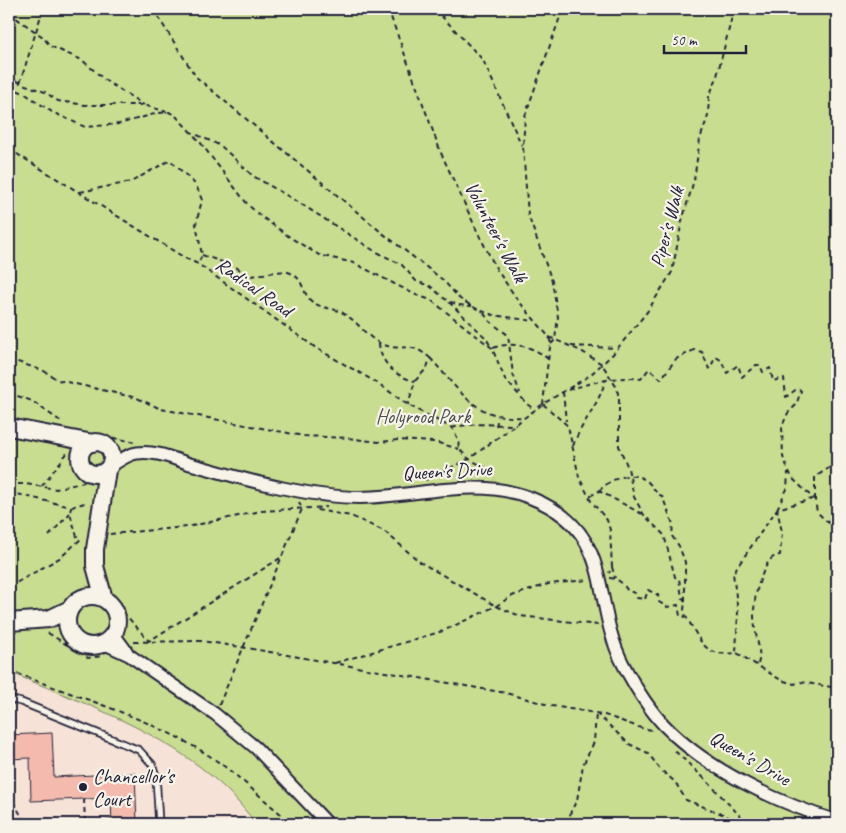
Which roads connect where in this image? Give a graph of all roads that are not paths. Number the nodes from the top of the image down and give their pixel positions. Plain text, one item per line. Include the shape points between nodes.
1 (9, 427) edge
2 (72, 440) junction
3 (102, 480) junction
4 (96, 566) junction
5 (109, 597) junction
6 (76, 604) junction
7 (9, 622) edge
8 (40, 627) junction
9 (72, 636) junction
10 (116, 643) junction
11 (9, 699) edge
12 (837, 822) edge
13 (159, 824) edge
14 (328, 824) edge

1 - 2 street
2 - 3 street via 83,467
2 - 3 street via 85,447 93,443 109,449 112,458
3 - 4 street
3 - 12 street, Queen's Drive via 132,454 150,452 243,479 296,490 371,497 463,488 500,490 531,498 564,517 588,544 601,578 615,647 638,690 663,724 716,766 760,790
4 - 5 street
4 - 6 street
5 - 6 street via 95,596
5 - 10 street via 116,614
6 - 8 street
6 - 9 street via 67,622
7 - 8 street
8 - 9 street via 60,626
9 - 10 street via 94,646
10 - 14 street via 216,714 256,748
11 - 13 lane via 138,750 152,764 156,776

